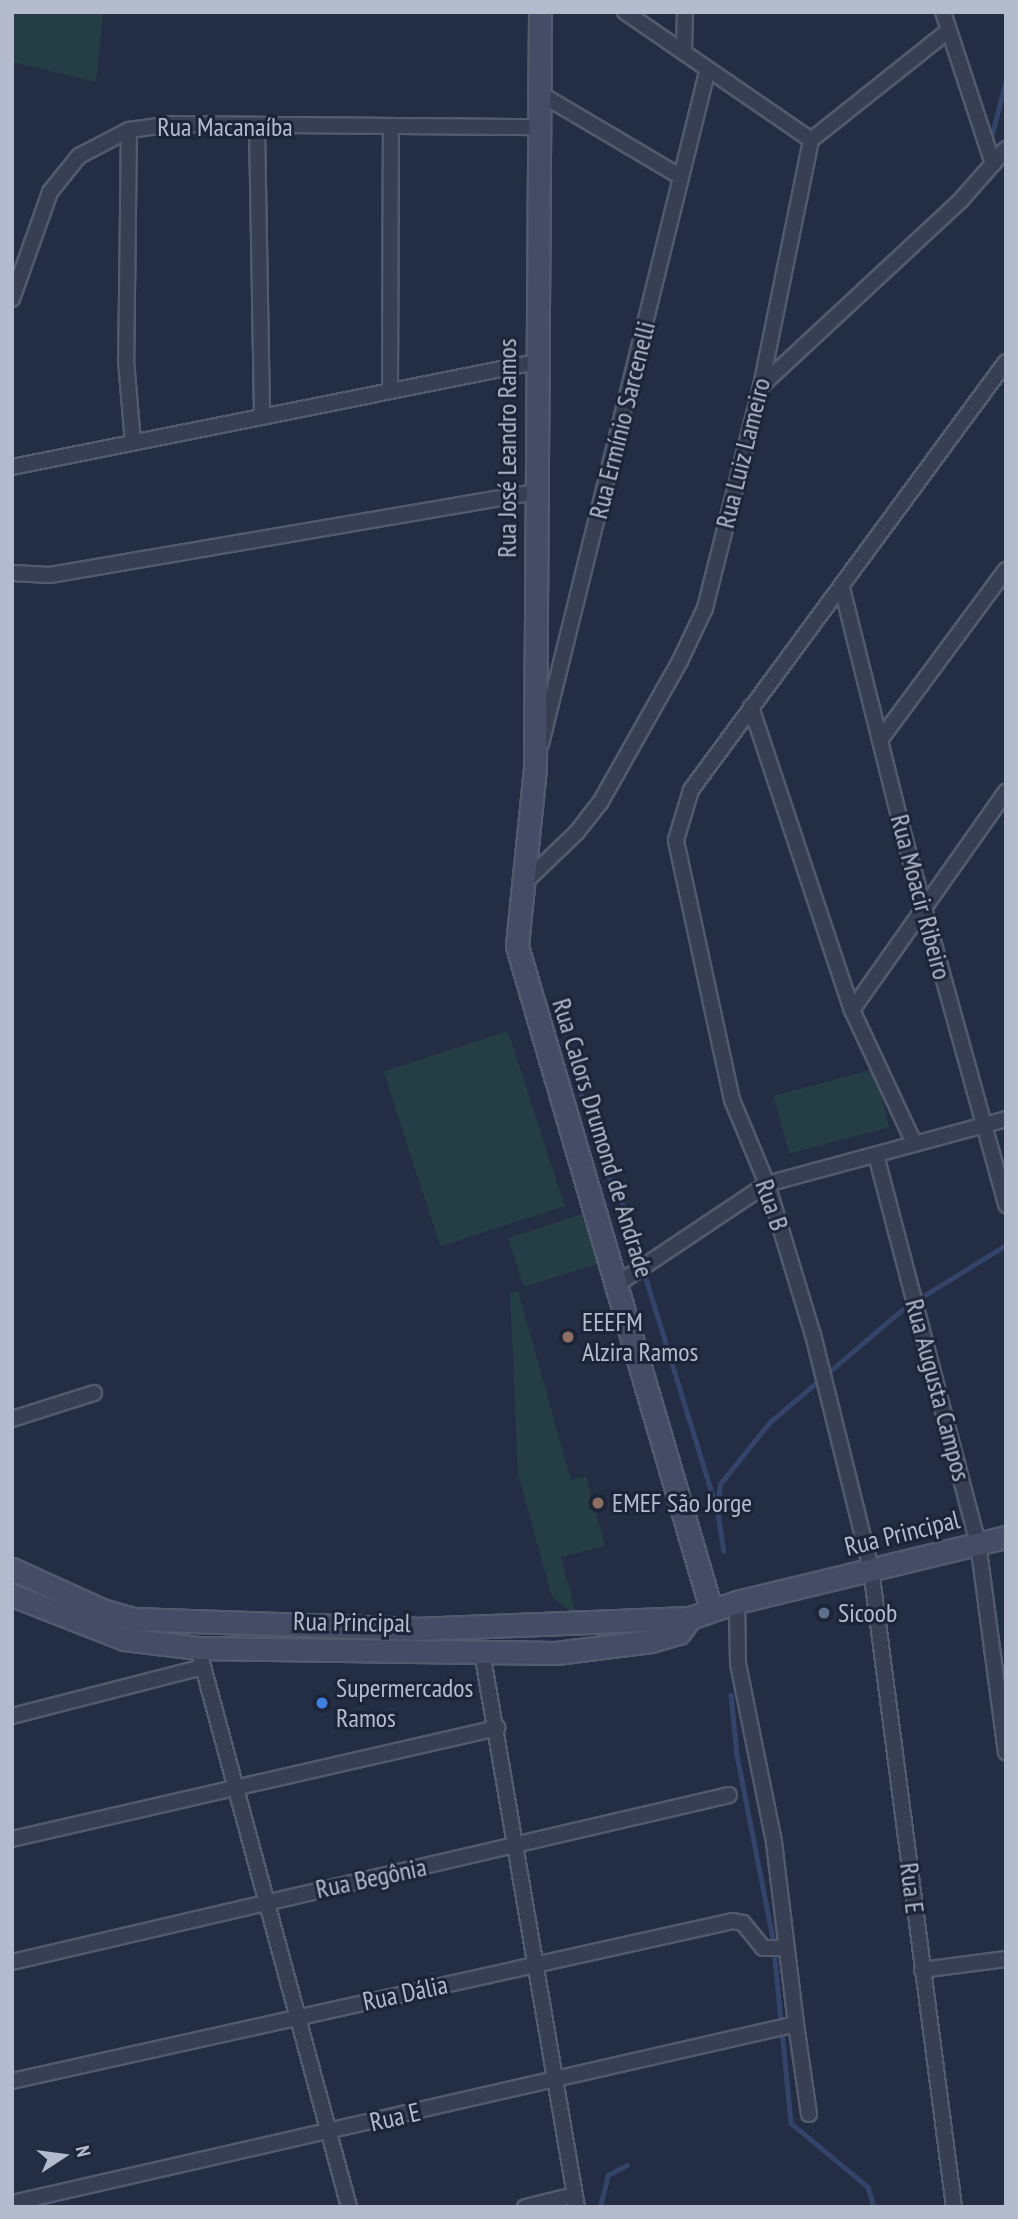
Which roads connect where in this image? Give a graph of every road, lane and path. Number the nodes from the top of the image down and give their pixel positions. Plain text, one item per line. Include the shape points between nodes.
1 (540, 12) edge
2 (625, 12) edge
3 (685, 12) edge
4 (943, 12) edge
5 (947, 32) junction
6 (684, 52) junction
7 (707, 72) junction
8 (539, 93) junction
9 (257, 126) junction
10 (538, 127) junction
11 (391, 128) junction
12 (129, 130) junction
13 (811, 140) junction
14 (1006, 149) edge
15 (993, 164) junction
16 (681, 177) junction
17 (12, 299) edge
18 (536, 362) junction
19 (1006, 362) edge
20 (761, 386) junction
21 (390, 391) junction
22 (262, 417) junction
23 (133, 443) junction
24 (12, 467) edge
25 (534, 492) junction
26 (1006, 570) edge
27 (12, 573) edge
28 (842, 588) junction
29 (751, 707) junction
30 (880, 740) junction
31 (535, 768) junction
32 (1006, 792) edge
33 (523, 884) junction
34 (923, 907) junction
35 (852, 1010) junction
36 (1006, 1119) edge
37 (985, 1127) junction
38 (914, 1143) junction
39 (876, 1155) junction
40 (766, 1184) junction
41 (1006, 1205) edge
42 (619, 1283) junction
43 (94, 1393) dead end
44 (12, 1419) edge
45 (1006, 1536) edge
46 (978, 1543) junction
47 (12, 1569) edge
48 (871, 1569) junction
49 (12, 1595) edge
50 (724, 1606) junction
51 (690, 1618) junction
52 (482, 1652) junction
53 (201, 1658) junction
54 (12, 1716) edge
55 (497, 1728) junction
56 (1006, 1752) edge
57 (235, 1789) junction
58 (729, 1795) dead end
59 (12, 1839) edge
60 (516, 1847) junction
61 (269, 1901) junction
62 (779, 1949) junction
63 (1006, 1959) edge
64 (12, 1962) edge
65 (536, 1965) junction
66 (922, 1970) junction
67 (301, 2016) junction
68 (787, 2026) junction
69 (556, 2080) junction
70 (12, 2081) edge
71 (809, 2114) dead end
72 (332, 2131) junction
73 (576, 2201) edge
74 (12, 2203) edge
75 (349, 2207) edge
76 (525, 2207) edge
77 (954, 2207) edge

1 - 8 main road, Rua José Leandro Ramos
2 - 6 street
3 - 6 street
4 - 5 street
5 - 13 street
5 - 15 street via 973,95
6 - 7 street
7 - 13 street
7 - 16 street, Rua Ermínio Sarcenelli
8 - 10 main road, Rua José Leandro Ramos
8 - 16 street
9 - 11 street, Rua Macanaíba
9 - 12 street, Rua Macanaíba via 172,124
9 - 22 street
10 - 11 street, Rua Macanaíba
10 - 18 main road, Rua José Leandro Ramos
11 - 21 street
12 - 17 street, Rua Macanaíba via 79,156 50,192
12 - 23 street via 126,360
13 - 20 street, Rua Luiz Lameiro
14 - 15 street
15 - 20 street
16 - 31 street, Rua Ermínio Sarcenelli
18 - 21 street
18 - 25 main road, Rua José Leandro Ramos
19 - 28 street
20 - 33 street, Rua Luiz Lameiro via 694,635 600,803
21 - 22 street
22 - 23 street
23 - 24 street
25 - 27 street via 50,576
25 - 31 main road, Rua José Leandro Ramos
26 - 30 street
28 - 29 street
28 - 30 street, Rua Moacir Ribeiro
29 - 35 street
29 - 40 street, Rua B via 691,790 676,840 732,1100
30 - 34 street, Rua Moacir Ribeiro
31 - 33 main road, Rua José Leandro Ramos
32 - 34 street
33 - 42 main road, Rua Calors Drumond de Andrade via 517,927 523,975
34 - 35 street
34 - 37 street, Rua Moacir Ribeiro
35 - 38 street
36 - 37 street
37 - 38 street
37 - 41 street, Rua Moacir Ribeiro
38 - 39 street
39 - 40 street
39 - 46 street, Rua Augusta Campos
40 - 42 street
40 - 48 street, Rua B via 813,1335
42 - 50 main road, Rua Calors Drumond de Andrade
43 - 44 street
45 - 46 main road, Rua Principal
46 - 48 main road, Rua Principal
46 - 56 street, Rua Augusta Campos
47 - 51 main road, Rua Principal via 102,1610 173,1623 415,1629
48 - 50 main road, Rua Principal
48 - 66 street, Rua E
49 - 53 main road, Rua Principal via 124,1639
50 - 51 main road, Rua Principal
50 - 62 street via 774,1842
51 - 52 main road, Rua Principal via 679,1633 651,1641 556,1653
52 - 53 main road, Rua Principal
52 - 55 street
53 - 54 street
53 - 57 street
55 - 57 street
55 - 60 street
57 - 59 street
57 - 61 street
58 - 60 street, Rua Begônia
60 - 61 street, Rua Begônia
60 - 65 street
61 - 64 street, Rua Begônia
61 - 67 street
62 - 65 street, Rua Dália via 759,1945 743,1923 733,1921
62 - 68 street
63 - 66 street
65 - 67 street, Rua Dália
65 - 69 street
66 - 77 street, Rua E
67 - 70 street, Rua Dália
67 - 72 street
68 - 69 street, Rua E
68 - 71 street
69 - 72 street, Rua E
69 - 73 street
72 - 74 street, Rua E
72 - 75 street
73 - 76 street

